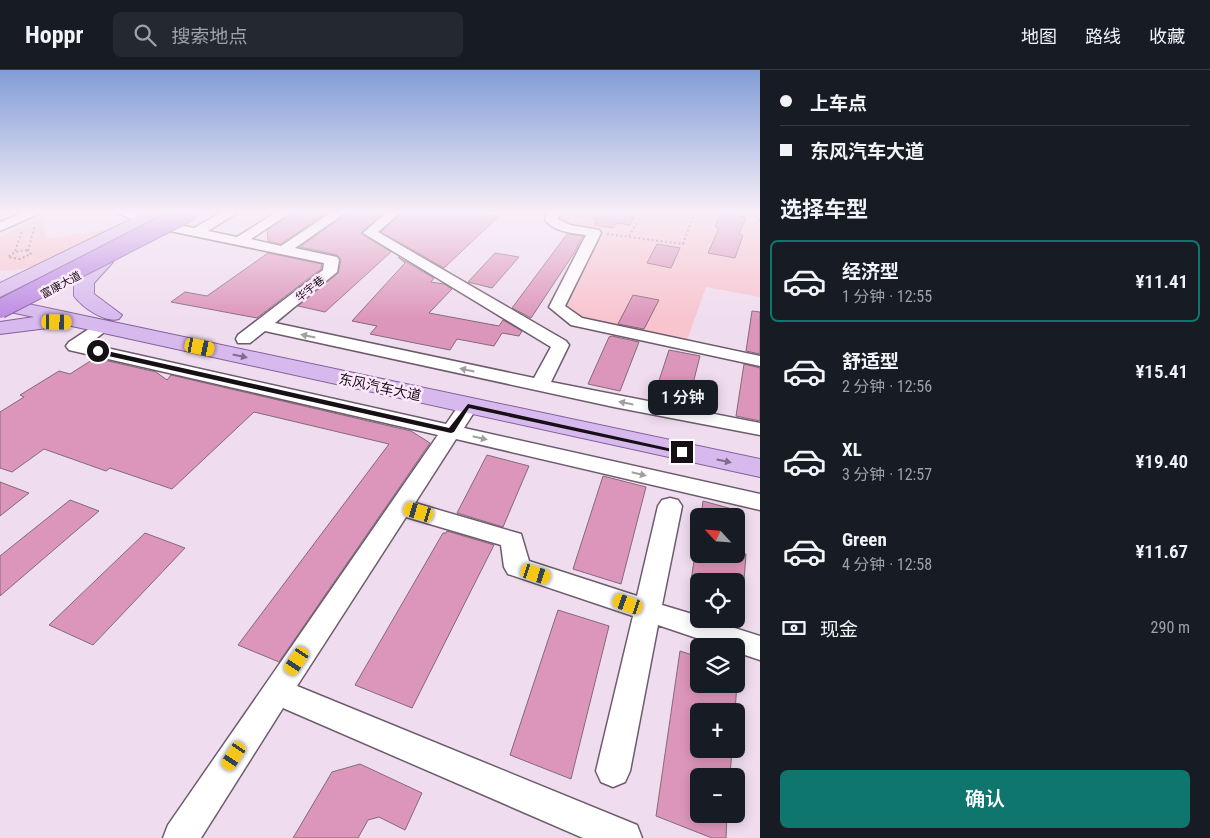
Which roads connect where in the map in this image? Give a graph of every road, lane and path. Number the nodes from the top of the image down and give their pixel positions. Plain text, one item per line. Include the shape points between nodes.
1 (17, 247) edge
2 (29, 247) edge
3 (89, 247) edge
4 (113, 247) edge
5 (114, 247) edge
6 (128, 247) edge
7 (269, 247) edge
8 (289, 247) edge
9 (393, 247) edge
10 (587, 247) edge
11 (284, 250) junction
12 (28, 251) junction
13 (15, 252) junction
14 (104, 262) junction
15 (5, 298) edge
16 (102, 321) junction
17 (0, 328) edge
18 (253, 332) junction
19 (760, 361) edge
20 (540, 386) junction
21 (468, 406) junction
22 (760, 429) edge
23 (451, 431) junction
24 (760, 450) edge
25 (760, 468) edge
26 (760, 502) edge
27 (670, 506) dead end
28 (400, 507) junction
29 (647, 610) junction
30 (760, 648) edge
31 (277, 691) junction
32 (613, 771) dead end
33 (181, 838) edge
34 (624, 838) edge

1 - 13 path
2 - 12 path
3 - 15 main road, 富康大道 via 55,264
4 - 15 highway
5 - 15 highway, bridge
6 - 14 main road, 富康大道
7 - 11 street, 华宇巷
8 - 11 street
9 - 20 street via 560,346
10 - 19 street via 557,307 577,322
11 - 18 street, 华宇巷 via 332,260 330,272
12 - 13 path
12 - 13 path via 32,253 27,257 8,257
14 - 15 main road, 富康大道
14 - 16 main road via 84,282 84,296
15 - 16 main road, 东风汽车大道
16 - 17 main road via 40,322
16 - 18 main road, 东风汽车大道
16 -> 21 main road, 东风汽车大道
16 - 23 street via 75,346
20 -> 18 street
18 - 24 main road, 东风汽车大道
22 -> 20 street
21 - 23 street
21 -> 25 main road, 东风汽车大道
23 -> 26 street
23 - 28 street
27 - 29 street
28 - 29 street via 512,540 517,567
28 - 31 street
29 - 30 street
29 - 32 street
31 - 33 street
31 - 34 street

